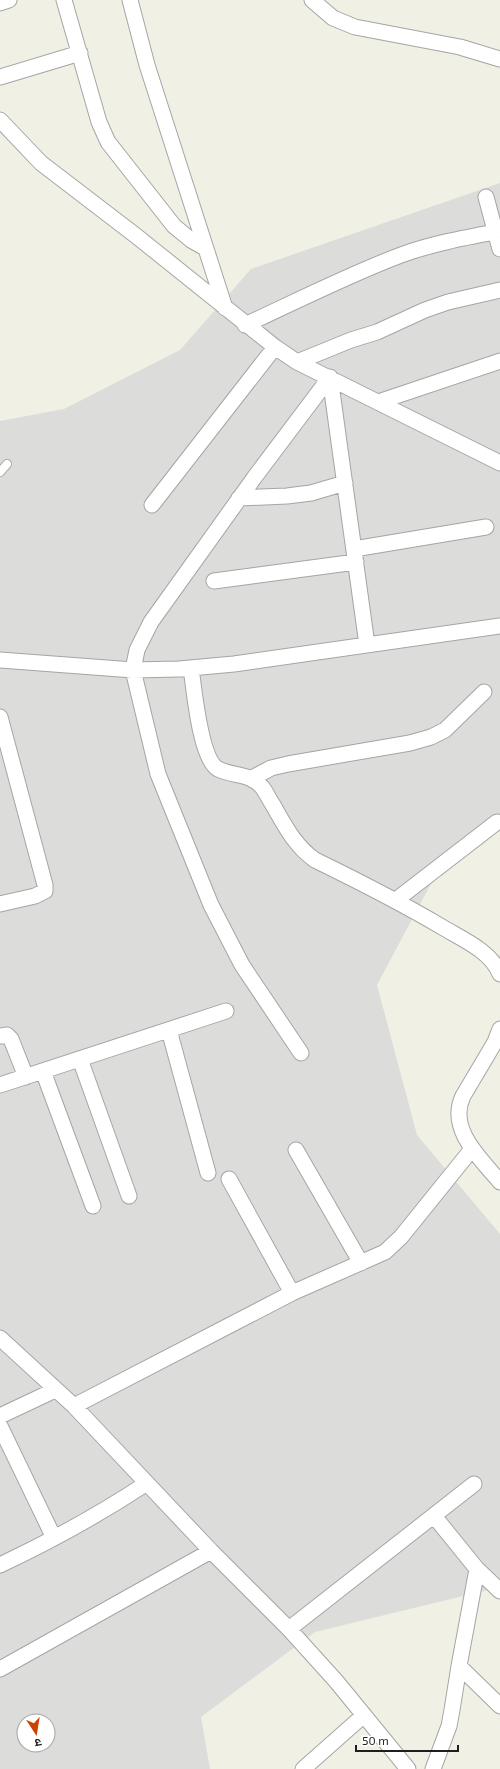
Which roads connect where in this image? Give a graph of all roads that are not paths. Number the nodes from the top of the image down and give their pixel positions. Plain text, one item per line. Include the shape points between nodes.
1 (9, 0) edge
2 (64, 0) edge
3 (130, 0) edge
4 (312, 0) edge
5 (0, 3) edge
6 (80, 53) junction
7 (500, 59) edge
8 (0, 78) edge
9 (0, 120) edge
10 (486, 197) dead end
11 (495, 232) junction
12 (206, 248) junction
13 (500, 249) edge
14 (500, 290) edge
15 (225, 308) junction
16 (245, 325) junction
17 (275, 347) junction
18 (500, 361) edge
19 (297, 362) junction
20 (330, 377) junction
21 (378, 402) junction
22 (500, 463) edge
23 (7, 464) dead end
24 (0, 472) edge
25 (345, 483) junction
26 (239, 498) junction
27 (152, 505) dead end
28 (486, 527) dead end
29 (355, 555) junction
30 (214, 581) dead end
31 (500, 626) edge
32 (367, 645) junction
33 (0, 660) edge
34 (191, 668) junction
35 (133, 670) junction
36 (484, 692) dead end
37 (0, 717) edge
38 (252, 778) junction
39 (497, 822) dead end
40 (396, 900) junction
41 (0, 904) edge
42 (500, 974) edge
43 (226, 1011) dead end
44 (500, 1029) edge
45 (169, 1030) junction
46 (0, 1036) edge
47 (301, 1053) dead end
48 (80, 1060) junction
49 (42, 1072) junction
50 (26, 1077) junction
51 (0, 1085) edge
52 (472, 1149) junction
53 (296, 1150) dead end
54 (208, 1173) dead end
55 (229, 1179) dead end
56 (500, 1182) edge
57 (129, 1196) dead end
58 (93, 1206) dead end
59 (361, 1263) junction
60 (292, 1293) junction
61 (0, 1338) edge
62 (55, 1390) junction
63 (74, 1406) junction
64 (0, 1416) edge
65 (0, 1426) edge
66 (147, 1484) junction
67 (474, 1484) dead end
68 (434, 1516) junction
69 (54, 1538) junction
70 (211, 1551) junction
71 (0, 1565) edge
72 (477, 1569) junction
73 (500, 1592) edge
74 (289, 1629) junction
75 (459, 1666) junction
76 (0, 1669) edge
77 (500, 1706) edge
78 (364, 1715) junction
79 (303, 1769) edge
80 (408, 1769) edge
81 (433, 1769) edge

1 - 5 street
2 - 6 street
3 - 12 street via 147,65
4 - 7 street via 333,18 355,27 460,47
6 - 8 street
6 - 12 street via 99,122 108,142 174,226 190,240
9 - 15 street via 41,163 135,234
10 - 11 street
11 - 13 street
11 - 16 street via 401,255
12 - 15 street
14 - 19 street via 425,310 377,332
15 - 16 street
16 - 17 street
17 - 19 street
17 - 27 street
18 - 21 street
19 - 20 street
20 - 21 street
20 - 25 street
20 - 26 street
21 - 22 street
23 - 24 lane
25 - 26 street via 311,493
25 - 29 street
26 - 35 street via 151,622 137,650
28 - 29 street
29 - 30 street
29 - 32 street
31 - 32 street
32 - 34 street
33 - 35 street
34 - 35 street
34 - 38 street via 205,750 210,763 225,772
35 - 47 street via 158,774 211,904 242,965
36 - 38 street via 445,730 431,737 288,764 271,768
37 - 41 street via 45,891 35,896
38 - 40 street via 262,788 303,852 314,860
39 - 40 street
40 - 42 street via 487,956
43 - 45 street
44 - 52 street via 459,1104 460,1127
45 - 48 street
45 - 54 street
46 - 50 street via 7,1035 11,1038
48 - 49 street
48 - 57 street
49 - 50 street
49 - 58 street
50 - 51 street
52 - 56 street
52 - 59 street via 395,1245
53 - 59 street
55 - 60 street
59 - 60 street
60 - 63 street
61 - 62 street
62 - 63 street
62 - 64 street
63 - 66 street
65 - 69 street
66 - 69 street
66 - 70 street
67 - 68 street
68 - 72 street
68 - 74 street
69 - 71 street
70 - 74 street
70 - 76 street
72 - 73 street
72 - 75 street
74 - 78 street
75 - 77 street
75 - 81 street via 449,1726
78 - 79 street
78 - 80 street

